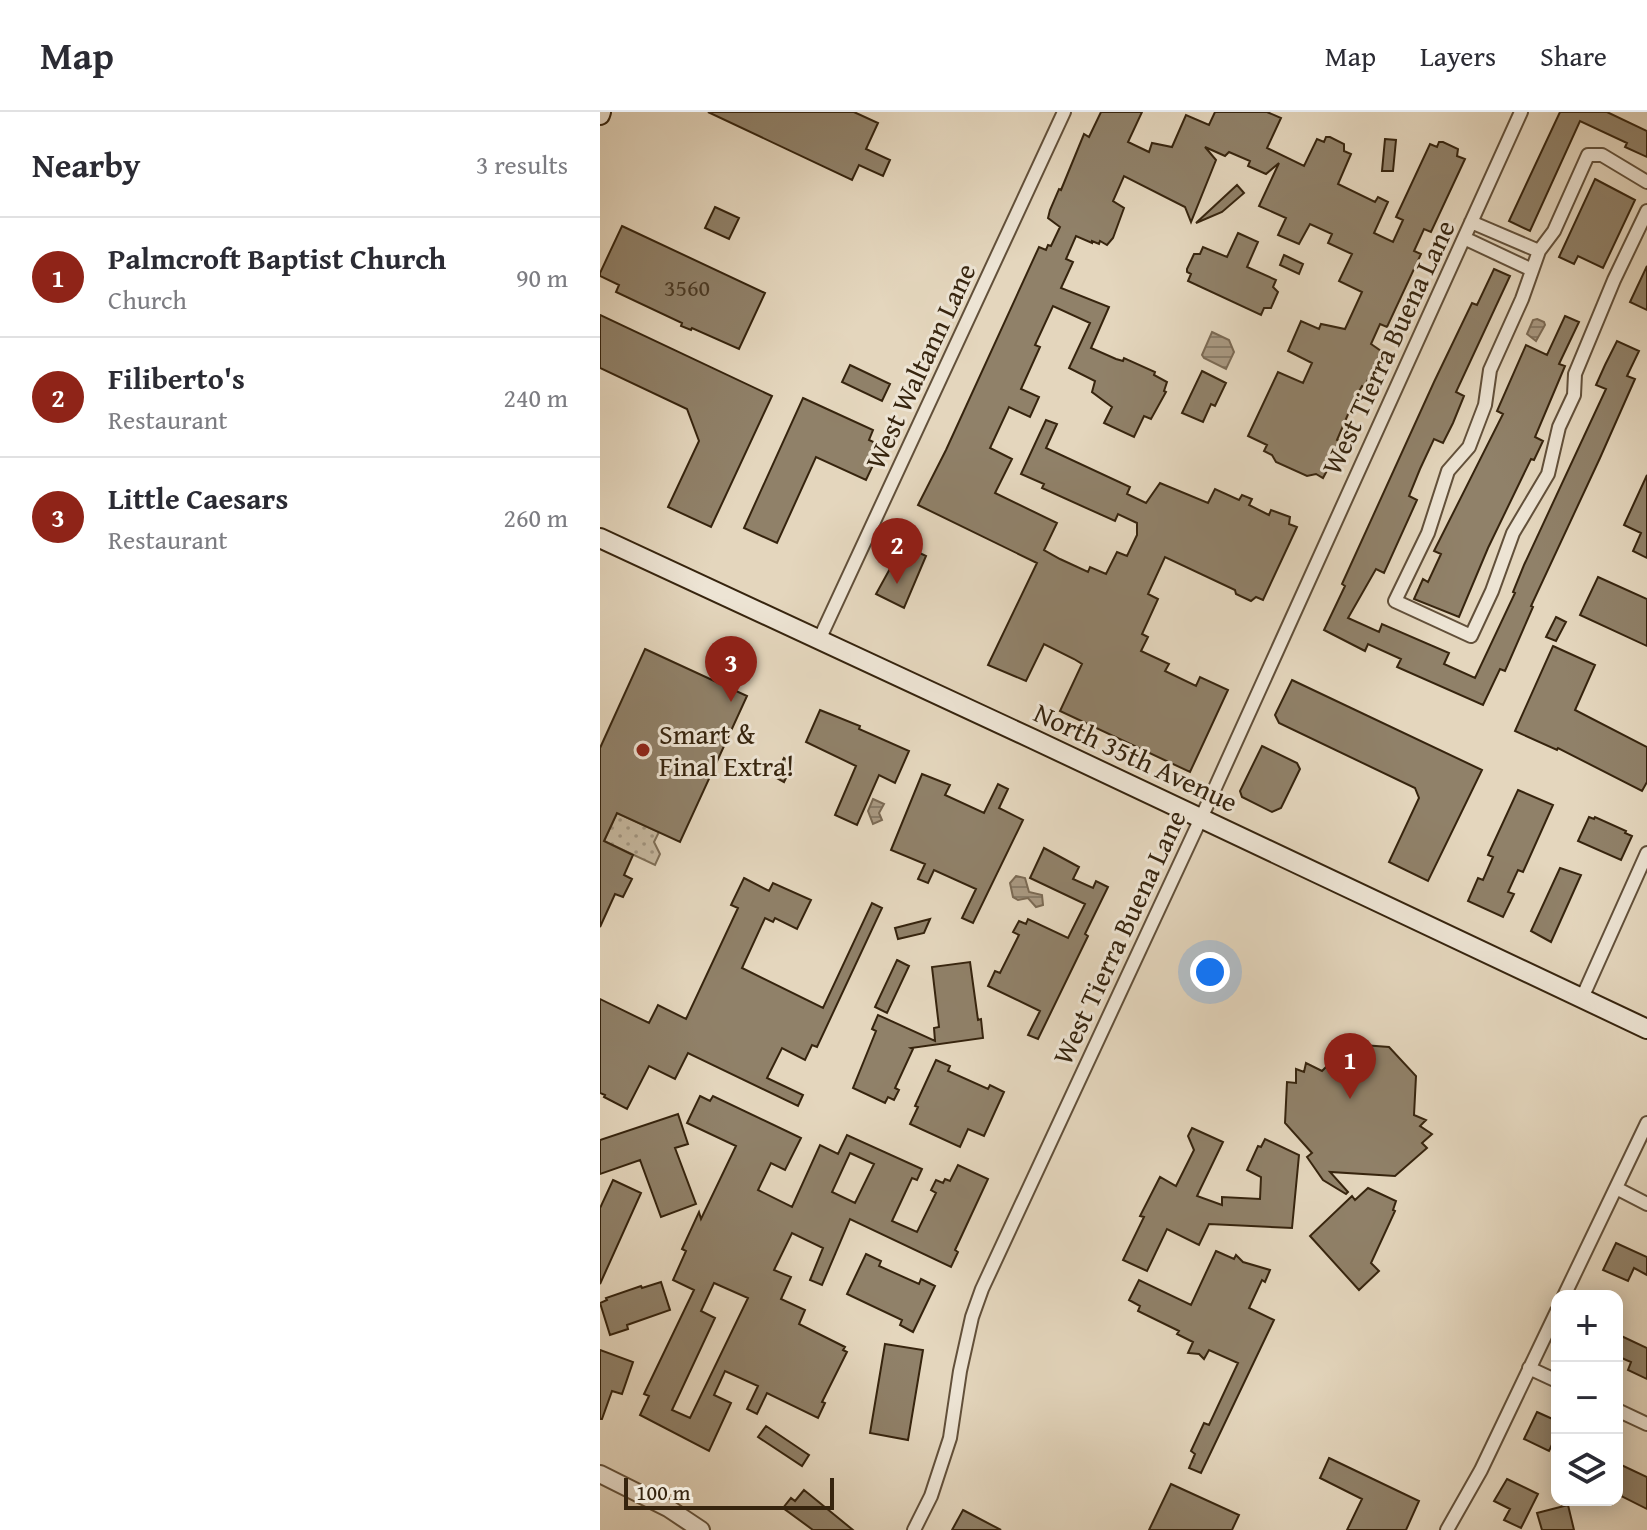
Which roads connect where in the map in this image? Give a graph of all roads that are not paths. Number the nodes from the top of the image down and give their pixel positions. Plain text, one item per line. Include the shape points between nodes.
1 (1064, 112) edge
2 (1521, 112) edge
3 (1647, 182) edge
4 (1647, 211) edge
5 (1471, 222) junction
6 (1464, 238) junction
7 (1519, 243) junction
8 (1539, 251) junction
9 (1511, 260) junction
10 (1532, 270) junction
11 (600, 538) edge
12 (819, 640) junction
13 (1201, 818) junction
14 (1647, 853) edge
15 (1582, 998) junction
16 (1647, 1029) edge
17 (1647, 1123) edge
18 (1616, 1188) junction
19 (1647, 1204) edge
20 (1567, 1290) edge
21 (1551, 1323) edge
22 (1529, 1368) junction
23 (1551, 1378) edge
24 (1623, 1413) edge
25 (1647, 1424) edge
26 (600, 1474) edge
27 (701, 1530) edge
28 (914, 1530) edge
29 (1447, 1530) edge

1 - 12 street, West Waltann Lane
2 - 5 street, West Tierra Buena Lane
3 - 8 street via 1602,155 1588,155 1554,231
4 - 10 street via 1575,374 1574,395 1559,427 1548,474 1513,533 1471,636 1395,601 1428,533 1448,471 1469,447 1485,405 1490,370
5 - 6 street, West Tierra Buena Lane
5 - 7 street
6 - 9 street
6 - 13 street, West Tierra Buena Lane
7 - 8 street
7 - 9 street
8 - 10 street
9 - 10 street
11 - 12 main road, North 35th Avenue
12 - 13 main road, North 35th Avenue
13 - 15 main road, North 35th Avenue
13 - 28 street, West Tierra Buena Lane via 982,1289 960,1371 950,1438
14 - 15 street
15 - 16 main road, North 35th Avenue
17 - 18 street
18 - 19 street
18 - 20 street
21 - 22 street
22 - 23 street
22 - 29 street
24 - 25 street
26 - 27 street

